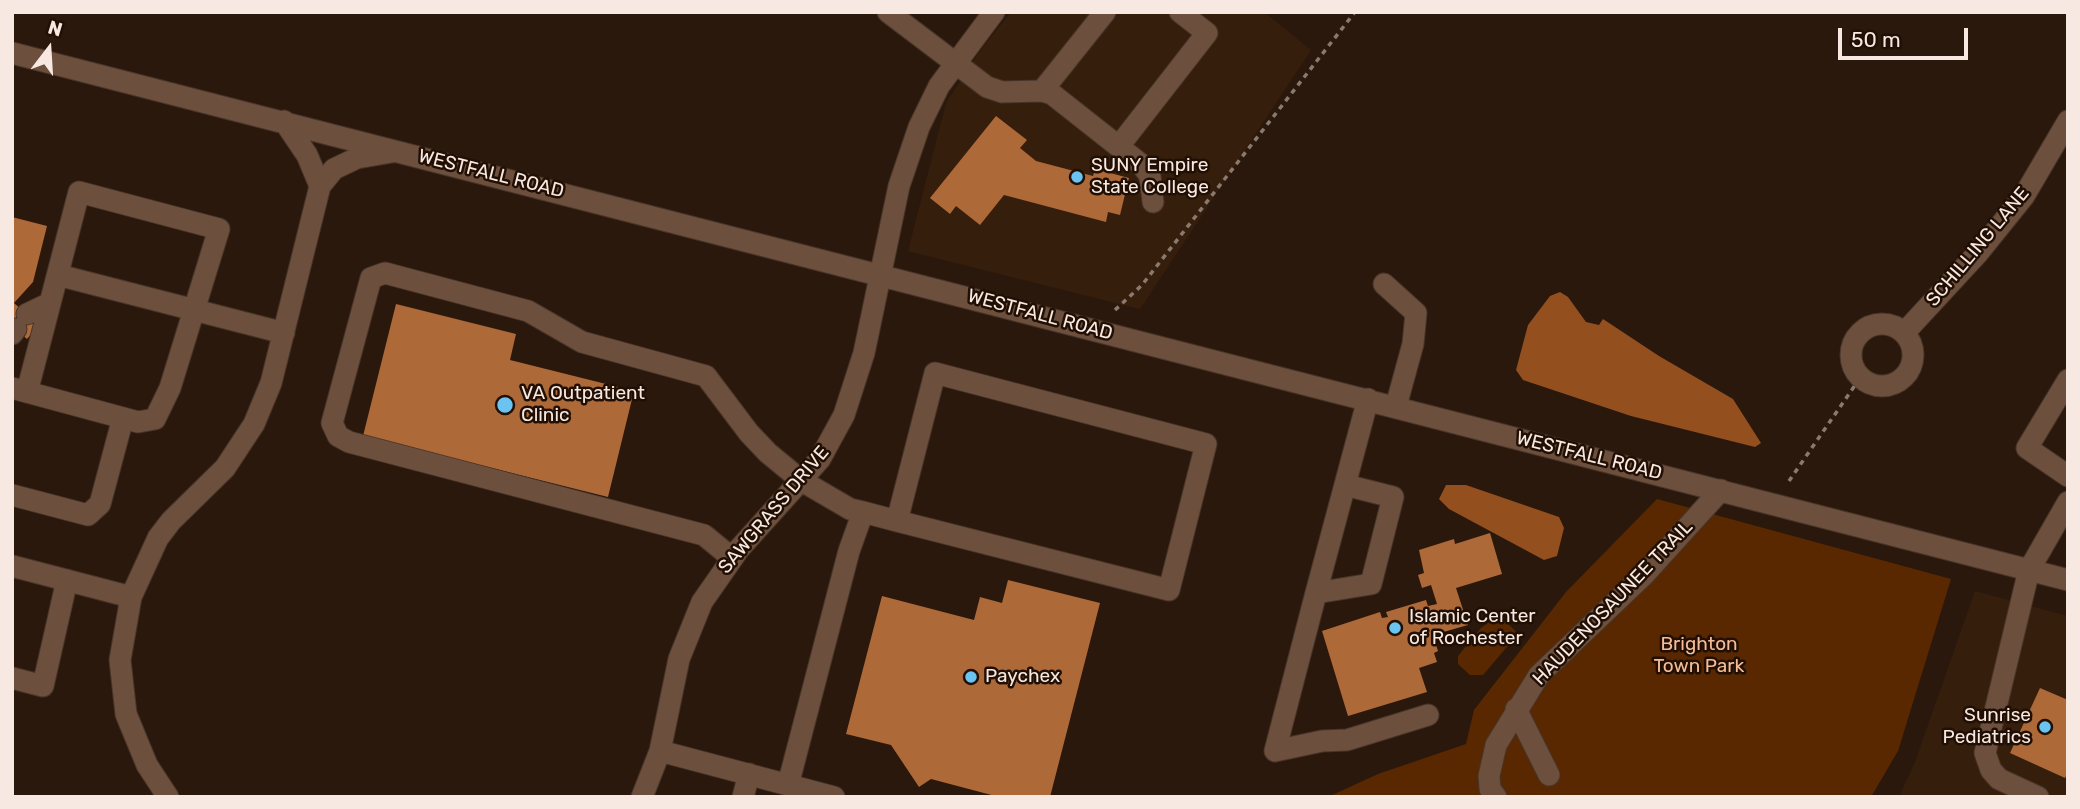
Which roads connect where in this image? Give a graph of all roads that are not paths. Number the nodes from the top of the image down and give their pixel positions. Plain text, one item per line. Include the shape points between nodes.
1 (888, 12) edge
2 (994, 12) edge
3 (1105, 12) edge
4 (1180, 12) edge
5 (12, 53) edge
6 (954, 63) junction
7 (1042, 91) junction
8 (284, 121) junction
9 (2068, 121) edge
10 (1119, 146) junction
11 (399, 150) junction
12 (320, 186) junction
13 (1153, 202) dead end
14 (880, 274) junction
15 (58, 275) junction
16 (1384, 284) dead end
17 (50, 303) junction
18 (193, 312) junction
19 (18, 326) edge
20 (1904, 332) junction
21 (284, 333) junction
22 (2068, 380) edge
23 (19, 390) edge
24 (1368, 399) junction
25 (1396, 407) junction
26 (123, 418) junction
27 (2068, 475) edge
28 (802, 481) junction
29 (1345, 485) junction
30 (1721, 490) junction
31 (12, 495) edge
32 (2068, 502) edge
33 (863, 512) junction
34 (897, 521) junction
35 (732, 558) junction
36 (12, 566) edge
37 (2029, 570) junction
38 (67, 580) junction
39 (2068, 580) edge
40 (1316, 593) junction
41 (131, 597) junction
42 (12, 678) edge
43 (1516, 709) junction
44 (1428, 715) dead end
45 (660, 751) junction
46 (749, 774) junction
47 (1549, 775) dead end
48 (788, 785) junction
49 (159, 794) edge
50 (642, 797) edge
51 (743, 797) edge
52 (834, 797) edge
53 (1496, 797) edge
54 (2038, 797) edge

1 - 6 street
2 - 6 street, SAWGRASS DRIVE
3 - 7 street
4 - 10 street via 1207,33
5 - 8 street, WESTFALL ROAD
6 - 7 street via 974,80 1002,92
6 - 14 street, SAWGRASS DRIVE via 919,127 899,186
7 - 10 street
8 - 11 street, WESTFALL ROAD
8 - 12 street via 307,155
9 - 20 street, SCHILLING LANE via 2024,196
10 - 13 street via 1150,176
11 - 12 street via 357,158 334,169
11 - 14 street, WESTFALL ROAD
12 - 21 street
14 - 24 street, WESTFALL ROAD
14 - 28 street, SAWGRASS DRIVE via 864,353 844,415
15 - 17 street
15 - 18 street
15 - 18 street via 79,192 219,229
16 - 25 street via 1416,313 1413,344
17 - 19 street
17 - 23 street
18 - 21 street
18 - 26 street via 164,406 155,419 138,422
20 - 20 street via 1913,355 1904,377 1882,387 1860,378 1850,355 1859,333 1881,324
21 - 41 street via 254,424 225,468 158,538
22 - 27 street via 2027,448
23 - 26 street
24 - 25 street, WESTFALL ROAD
24 - 29 street
25 - 30 street, WESTFALL ROAD
26 - 31 street via 100,504 88,515
28 - 33 street
28 - 35 street, SAWGRASS DRIVE
28 - 35 street via 749,433 706,376 582,341 528,311 385,272 371,278 332,422 338,436 705,535
29 - 40 street
29 - 40 street via 1393,497 1371,584
30 - 37 street, WESTFALL ROAD
30 - 43 street, HAUDENOSAUNEE TRAIL via 1644,575 1555,657
32 - 37 street
33 - 34 street
33 - 48 street
34 - 34 street via 1169,590 1206,444 935,373
35 - 45 street, SAWGRASS DRIVE via 710,587 689,630
36 - 38 street
37 - 39 street, WESTFALL ROAD
37 - 54 street via 1985,753 1999,779
38 - 41 street
38 - 42 street via 43,686
40 - 44 street via 1275,751 1347,740
41 - 49 street via 120,660 121,688 136,742
43 - 47 street
43 - 53 street, HAUDENOSAUNEE TRAIL via 1489,768 1490,789
45 - 46 street
45 - 50 street, SAWGRASS DRIVE
46 - 48 street
46 - 51 street
48 - 52 street

